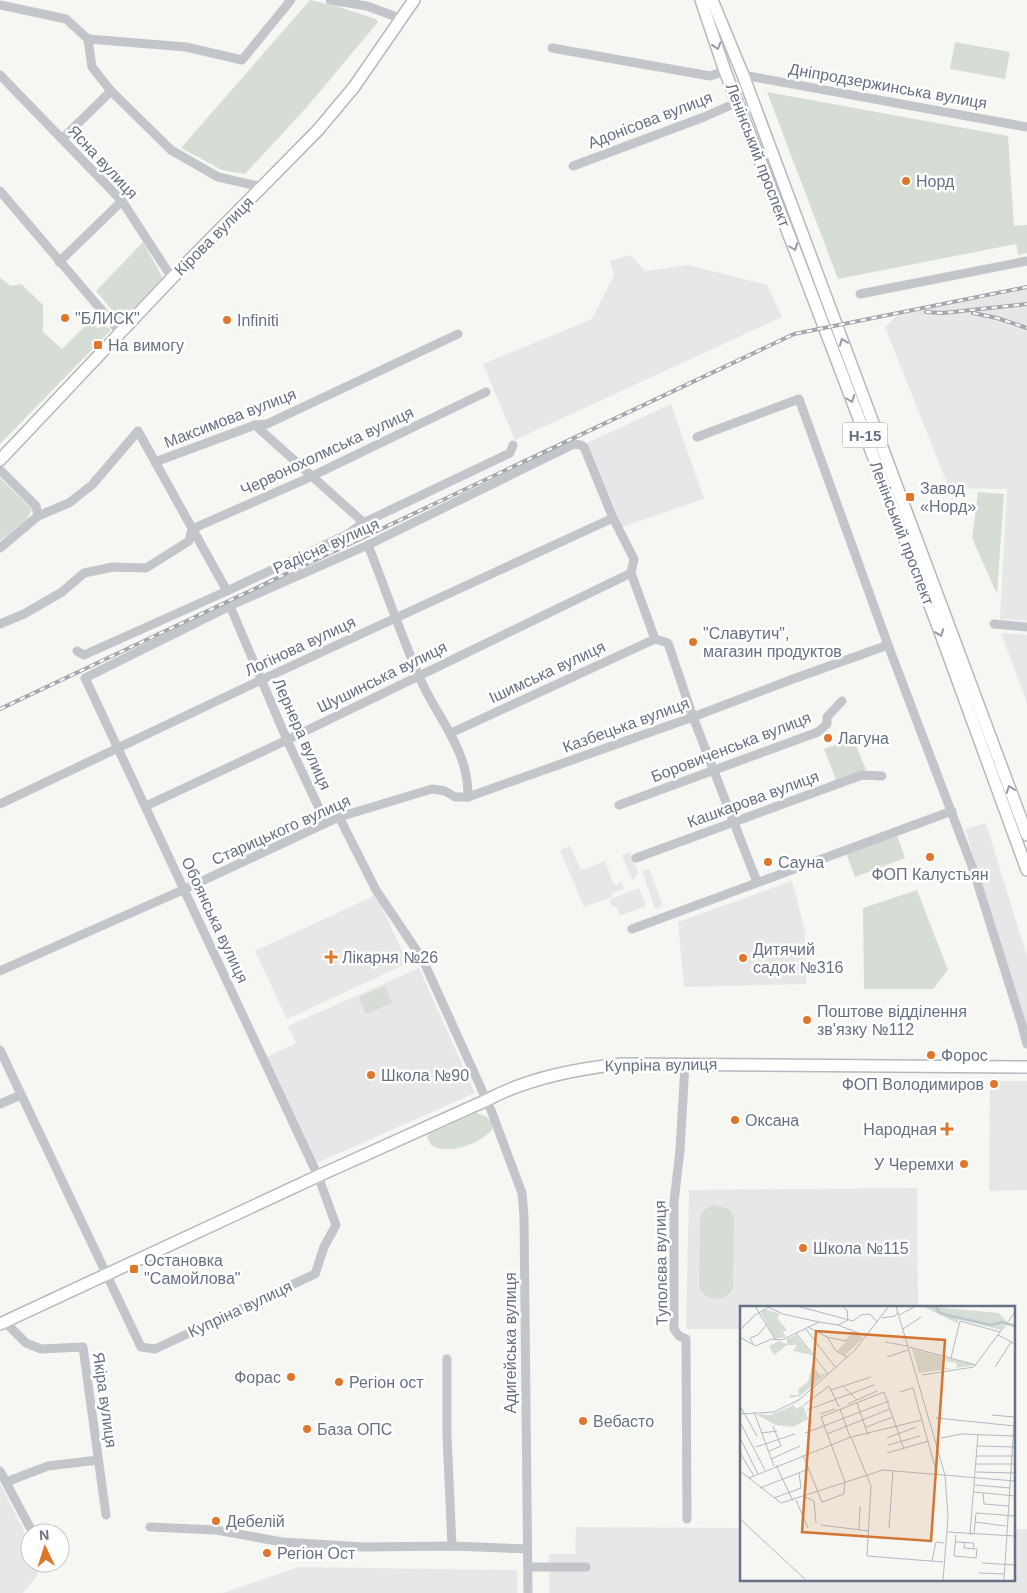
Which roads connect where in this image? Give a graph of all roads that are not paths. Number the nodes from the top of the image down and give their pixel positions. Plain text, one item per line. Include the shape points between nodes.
1 (291, 0) edge
2 (330, 0) edge
3 (414, 0) edge
4 (701, 0) edge
5 (712, 0) edge
6 (0, 5) edge
7 (402, 18) junction
8 (88, 40) junction
9 (552, 48) dead end
10 (725, 71) junction
11 (0, 76) edge
12 (744, 77) junction
13 (731, 84) junction
14 (111, 90) junction
15 (738, 102) junction
16 (1027, 127) edge
17 (62, 139) junction
18 (573, 166) dead end
19 (262, 187) junction
20 (0, 191) edge
21 (122, 201) junction
22 (1027, 261) edge
23 (59, 262) junction
24 (172, 278) junction
25 (860, 294) dead end
26 (121, 333) junction
27 (458, 334) dead end
28 (486, 392) dead end
29 (255, 426) junction
30 (696, 436) dead end
31 (513, 445) dead end
32 (0, 460) edge
33 (155, 462) junction
34 (0, 470) edge
35 (311, 476) junction
36 (38, 516) junction
37 (613, 518) junction
38 (364, 522) junction
39 (192, 529) junction
40 (368, 545) junction
41 (0, 548) edge
42 (631, 573) junction
43 (227, 591) junction
44 (232, 605) junction
45 (396, 618) junction
46 (0, 624) edge
47 (994, 624) dead end
48 (1027, 626) edge
49 (655, 638) junction
50 (888, 645) junction
51 (77, 651) dead end
52 (418, 676) junction
53 (85, 678) joint
54 (261, 680) junction
55 (842, 701) dead end
56 (693, 717) junction
57 (451, 733) junction
58 (286, 740) junction
59 (119, 748) junction
60 (714, 770) junction
61 (882, 776) dead end
62 (468, 797) junction
63 (0, 804) edge
64 (619, 805) dead end
65 (146, 806) junction
66 (952, 811) junction
67 (339, 817) junction
68 (733, 822) junction
69 (326, 823) junction
70 (1027, 835) edge
71 (636, 858) dead end
72 (1027, 870) edge
73 (757, 882) junction
74 (185, 889) junction
75 (632, 928) dead end
76 (0, 971) edge
77 (1027, 1044) edge
78 (0, 1050) edge
79 (685, 1064) junction
80 (1027, 1067) edge
81 (21, 1095) junction
82 (486, 1100) junction
83 (0, 1104) edge
84 (318, 1176) junction
85 (106, 1275) junction
86 (2, 1322) edge
87 (447, 1359) dead end
88 (98, 1460) junction
89 (0, 1472) edge
90 (6, 1482) junction
91 (106, 1515) dead end
92 (687, 1519) dead end
93 (28, 1523) edge
94 (150, 1527) dead end
95 (452, 1546) junction
96 (527, 1549) junction
97 (528, 1567) junction
98 (586, 1567) dead end
99 (528, 1593) edge

1 - 8 street via 242,60 186,47
2 - 7 street via 367,6
3 - 7 main road, Кірова вулиця
4 -> 10 main road, Ленінський проспект / Н-15
5 - 12 main road, Ленінський проспект / Н-15
6 - 8 street via 66,19
7 - 19 main road, Кірова вулиця via 354,87 318,130
8 - 14 street via 92,67
9 - 10 street, Адонісова вулиця via 710,76
10 - 13 main road, Ленінський проспект / Н-15
11 - 17 street, Ясна вулиця
12 - 13 main road
12 - 16 street, Дніпродзержинська вулиця
70 -> 12 main road, Ленінський проспект / Н-15
13 - 15 main road, Ленінський проспект / Н-15
14 - 17 street
14 - 19 street via 171,150 218,177
15 - 18 street, Адонісова вулиця
15 -> 72 main road, Ленінський проспект / Н-15
17 - 21 street, Ясна вулиця
19 - 24 main road, Кірова вулиця
20 - 23 street
21 - 23 street
21 - 24 street, Ясна вулиця
22 - 25 street
23 - 26 street
24 - 26 main road, Кірова вулиця
26 - 32 main road, Кірова вулиця
27 - 29 street, Максимова вулиця via 267,424
28 - 35 street, Червонохолмська вулиця
29 - 33 street, Максимова вулиця
29 - 35 street
30 - 50 street via 799,399
31 - 38 street, Радісна вулиця via 510,453
33 - 36 street, Максимова вулиця via 138,431 92,485 68,502
33 - 39 street
34 - 36 street via 36,506
35 - 38 street
35 - 39 street, Червонохолмська вулиця
36 - 41 street, Максимова вулиця
37 - 40 street, Радісна вулиця via 584,447 574,444
37 - 42 street via 634,559
37 - 45 street, Логінова вулиця
38 - 43 street, Радісна вулиця via 348,534
39 - 43 street
39 - 46 street via 189,541 146,568 113,567 84,574 62,592
40 - 44 street, Радісна вулиця
40 - 45 street
42 - 49 street
42 - 52 street, Шушинська вулиця
43 - 51 street, Радісна вулиця via 84,655
44 - 53 street, Радісна вулиця
44 - 54 street, Лернера вулиця
45 - 52 street
45 - 54 street, Логінова вулиця
47 - 48 street
49 - 56 street via 668,643
49 - 57 street, Ішимська вулиця
50 - 56 street, Казбецька вулиця
50 - 66 street
52 - 57 street
52 - 58 street, Шушинська вулиця
53 - 59 street, Обоянська вулиця
54 - 58 street, Лернера вулиця
54 - 59 street, Логінова вулиця
55 - 60 street, Боровиченська вулиця via 818,732
56 - 60 street
56 - 62 street, Казбецька вулиця
57 - 62 street via 469,780
58 - 65 street, Шушинська вулиця
58 - 69 street, Лернера вулиця
59 - 63 street, Логінова вулиця
59 - 65 street, Обоянська вулиця
60 - 64 street, Боровиченська вулиця
60 - 68 street
61 - 68 street, Кашкарова вулиця via 862,775
62 - 67 street, Старицького вулиця via 455,797 432,789
65 - 74 street, Обоянська вулиця
66 - 73 street
66 - 77 street
67 - 69 street, Старицького вулиця
67 - 82 street, Адигейська вулиця via 376,890 424,960
68 - 71 street, Кашкарова вулиця
68 - 73 street
69 - 74 street, Старицького вулиця
73 - 75 street
74 - 76 street, Старицького вулиця
74 - 84 street, Обоянська вулиця
78 - 81 street, Купріна вулиця
79 - 80 main road, Купріна вулиця
79 - 82 main road, Купріна вулиця via 621,1064 576,1070 526,1082
79 - 92 street, Туполєва вулиця via 674,1202 674,1329 686,1339
81 - 83 street
81 - 85 street, Купріна вулиця
82 - 84 main road, Купріна вулиця
82 - 96 street, Адигейська вулиця via 522,1193
84 - 85 main road, Купріна вулиця
84 - 85 street, Купріна вулиця via 336,1225 315,1274 155,1349 140,1347
85 - 86 main road, Купріна вулиця
86 - 88 street, Якіра вулиця via 26,1343 41,1349 83,1347
87 - 95 street
88 - 90 street via 48,1466
88 - 91 street, Якіра вулиця
89 - 90 street
90 - 93 street
94 - 95 street via 216,1530 282,1542 364,1547
95 - 96 street
96 - 97 street, Адигейська вулиця
97 - 98 street
97 - 99 street, Адигейська вулиця

